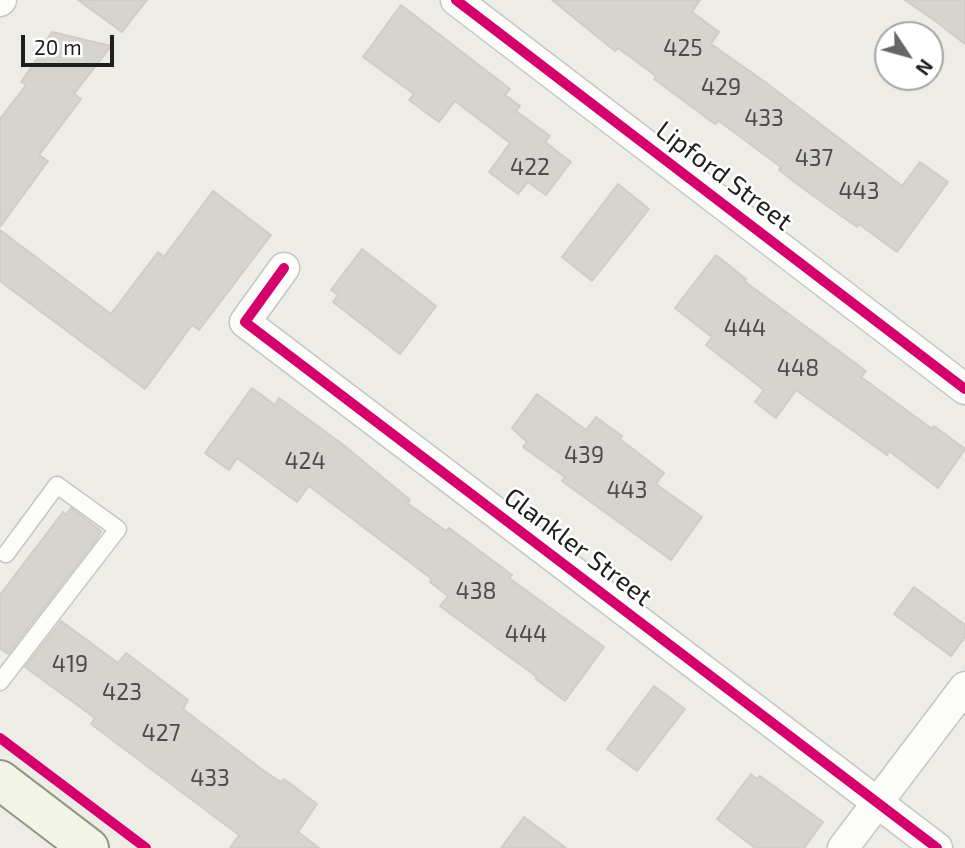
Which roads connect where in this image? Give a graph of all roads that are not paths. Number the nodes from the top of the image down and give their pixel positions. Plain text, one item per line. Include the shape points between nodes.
1 (456, 0) edge
2 (284, 268) dead end
3 (965, 389) edge
4 (6, 554) dead end
5 (0, 682) edge
6 (965, 687) edge
7 (3, 788) edge
8 (877, 804) junction
9 (89, 848) edge
10 (843, 848) edge
11 (937, 848) edge

1 - 3 street, Lipford Street
2 - 8 street, Glankler Street via 245,322
4 - 5 lane via 57,485 118,529
6 - 8 street
7 - 9 main road
8 - 10 street
8 - 11 street, Glankler Street

